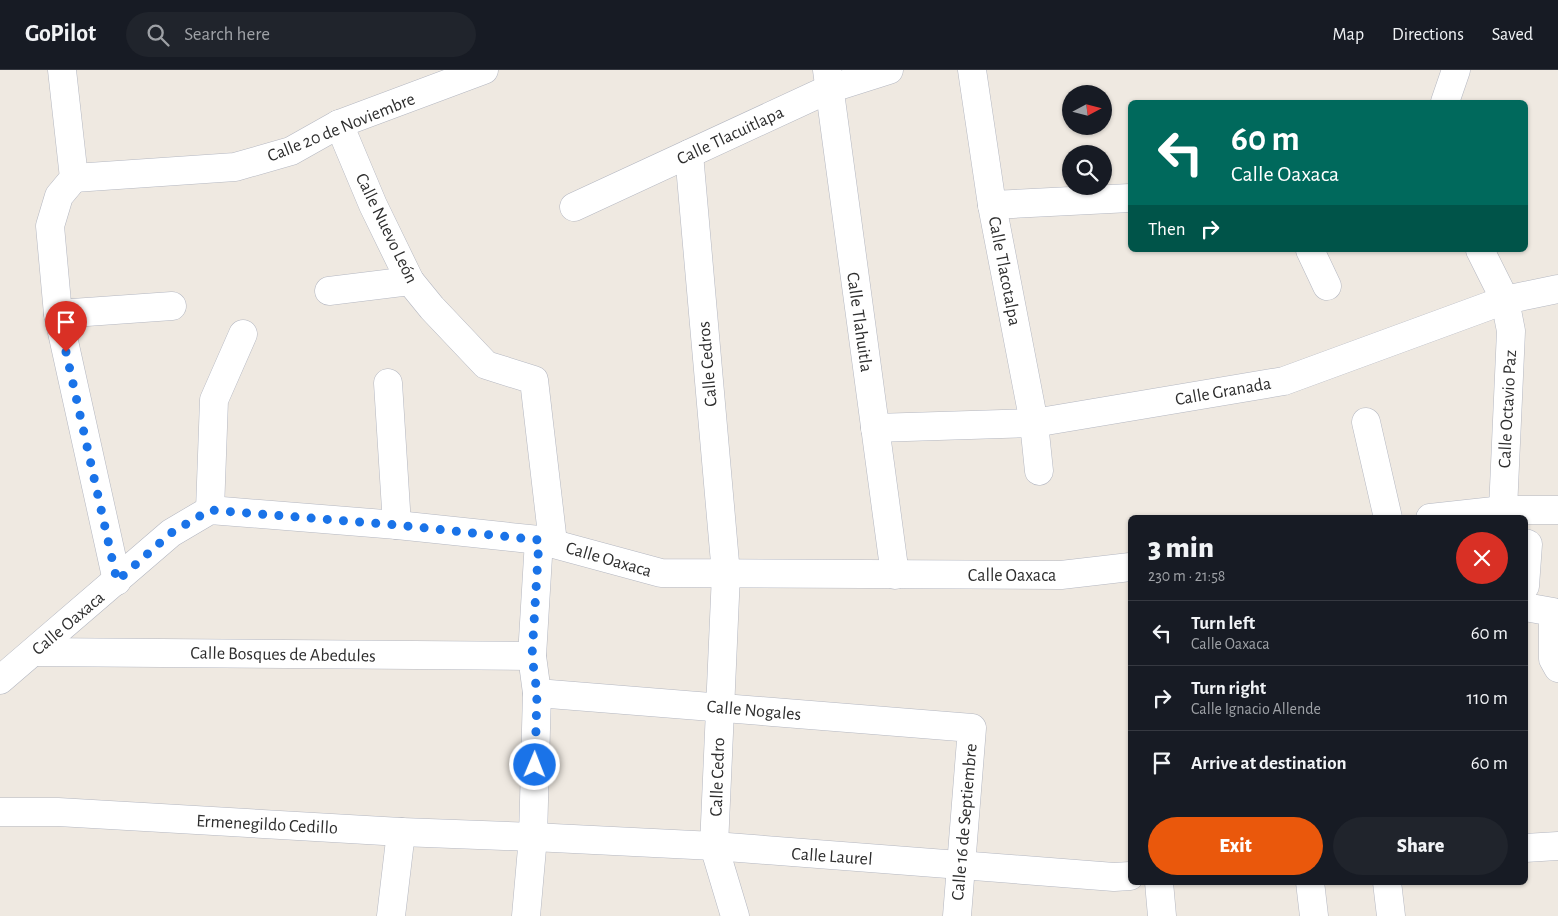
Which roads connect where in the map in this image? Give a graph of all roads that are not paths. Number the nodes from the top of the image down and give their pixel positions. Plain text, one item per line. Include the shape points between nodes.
1 (62, 70) edge
2 (484, 70) edge
3 (889, 70) edge
4 (972, 70) edge
5 (1456, 70) edge
6 (828, 79) edge
7 (1446, 100) edge
8 (339, 124) junction
9 (689, 154) junction
10 (74, 178) junction
11 (1128, 198) edge
12 (992, 205) junction
13 (574, 207) dead end
14 (1311, 252) edge
15 (1481, 252) edge
16 (410, 281) junction
17 (1327, 286) dead end
18 (1558, 289) edge
19 (329, 291) dead end
20 (1505, 300) junction
21 (172, 306) dead end
22 (58, 314) junction
23 (243, 334) dead end
24 (388, 383) dead end
25 (1366, 422) dead end
26 (1034, 423) junction
27 (874, 428) junction
28 (1039, 471) dead end
29 (210, 510) junction
30 (1558, 510) edge
31 (1504, 514) edge
32 (1387, 515) edge
33 (1486, 515) edge
34 (397, 525) junction
35 (546, 541) junction
36 (1128, 567) edge
37 (726, 574) junction
38 (895, 575) junction
39 (117, 581) junction
40 (1528, 608) edge
41 (34, 652) junction
42 (532, 656) junction
43 (1558, 668) edge
44 (0, 680) edge
45 (537, 693) junction
46 (720, 708) junction
47 (972, 728) joint
48 (0, 812) edge
49 (401, 832) junction
50 (533, 837) junction
51 (714, 846) junction
52 (1558, 846) edge
53 (1528, 848) edge
54 (961, 866) junction
55 (1128, 876) edge
56 (1158, 885) edge
57 (1310, 885) edge
58 (1387, 885) edge
59 (392, 916) edge
60 (526, 916) edge
61 (735, 916) edge
62 (957, 916) edge
63 (1162, 916) edge
64 (1314, 916) edge
65 (1391, 916) edge

1 - 10 street
2 - 8 street, Calle 20 de Noviembre
3 - 6 street, Calle Tlacuitlapa
4 - 12 street, Calle Tlacotalpa
5 - 7 street
6 - 9 street, Calle Tlacuitlapa
6 - 27 street, Calle Tlahuitla
8 - 10 street, Calle 20 de Noviembre via 291,151 235,167
8 - 16 street, Calle Nuevo León
9 - 13 street, Calle Tlacuitlapa
9 - 37 street, Calle Cedros
10 - 22 street via 59,196 50,226
11 - 12 street
12 - 26 street, Calle Tlacotalpa
14 - 17 street
15 - 20 street, Calle Octavio Paz
16 - 19 street
16 - 35 street, Calle Nuevo León via 486,365 534,380
18 - 20 street, Calle Granada
20 - 26 street, Calle Granada via 1284,381
20 - 31 street, Calle Octavio Paz via 1511,331
21 - 22 street
22 - 39 street
23 - 29 street via 214,400
24 - 34 street
25 - 32 street
26 - 27 street, Calle Granada
26 - 28 street, Calle Tlacotalpa
27 - 38 street, Calle Tlahuitla
29 - 34 street, Calle Oaxaca
29 - 39 street, Calle Oaxaca via 171,533
30 - 31 street
31 - 33 street
34 - 35 street, Calle Oaxaca
35 - 37 street, Calle Oaxaca via 661,574
35 - 42 street
36 - 38 street, Calle Oaxaca via 1060,576
37 - 38 street, Calle Oaxaca
37 - 46 street, Calle Cedro
39 - 41 street, Calle Oaxaca
40 - 43 street via 1553,612 1554,659
41 - 42 street, Calle Bosques de Abedules
41 - 44 street, Calle Oaxaca
42 - 45 street
45 - 46 street, Calle Nogales
45 - 50 street
46 - 47 street, Calle Nogales
46 - 51 street, Calle Cedro
47 - 54 street, Calle 16 de Septiembre
48 - 49 street, Ermenegildo Cedillo via 58,812
49 - 50 street, Ermenegildo Cedillo
49 - 59 street
50 - 51 street, Calle Laurel
50 - 60 street
51 - 54 street, Calle Laurel
51 - 61 street, Calle Cedro
52 - 53 street
54 - 55 street, Calle Laurel
54 - 62 street, Calle 16 de Septiembre
56 - 63 street
57 - 64 street
58 - 65 street

